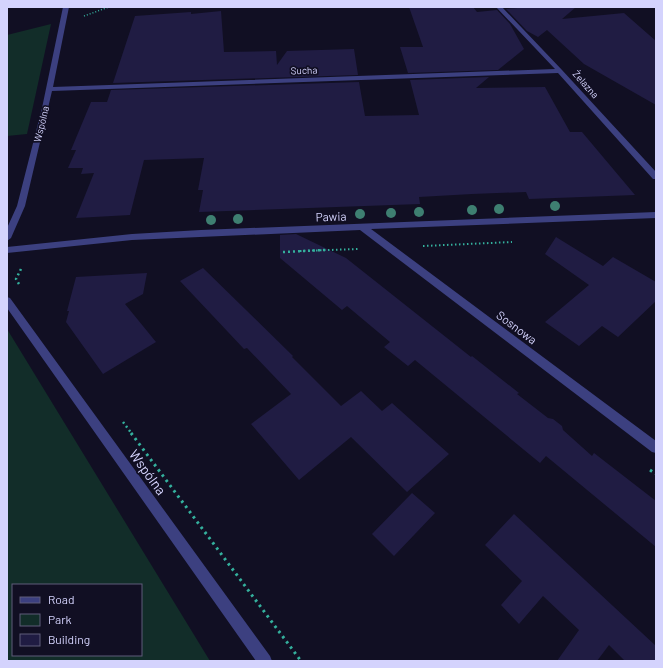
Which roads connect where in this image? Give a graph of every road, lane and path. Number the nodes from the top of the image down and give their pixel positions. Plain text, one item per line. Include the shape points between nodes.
1 (66, 7) edge
2 (109, 7) edge
3 (499, 7) edge
4 (82, 16) dead end
5 (560, 71) junction
6 (49, 89) junction
7 (656, 177) edge
8 (656, 215) edge
9 (362, 227) junction
10 (7, 238) edge
11 (7, 250) edge
12 (27, 265) dead end
13 (21, 285) dead end
14 (7, 301) edge
15 (120, 417) dead end
16 (656, 448) edge
17 (265, 661) edge
18 (301, 661) edge

1 - 6 street, Wspólna
2 - 4 path
3 - 5 street, Żelazna
5 - 6 street, Sucha
5 - 7 street, Żelazna
6 - 10 street, Wspólna via 20,206
8 - 9 street, Pawia
9 - 11 street, Pawia via 163,235
9 - 16 street, Sosnowa
12 - 13 path via 22,268 16,279
14 - 17 street, Wspólna
15 - 18 path

